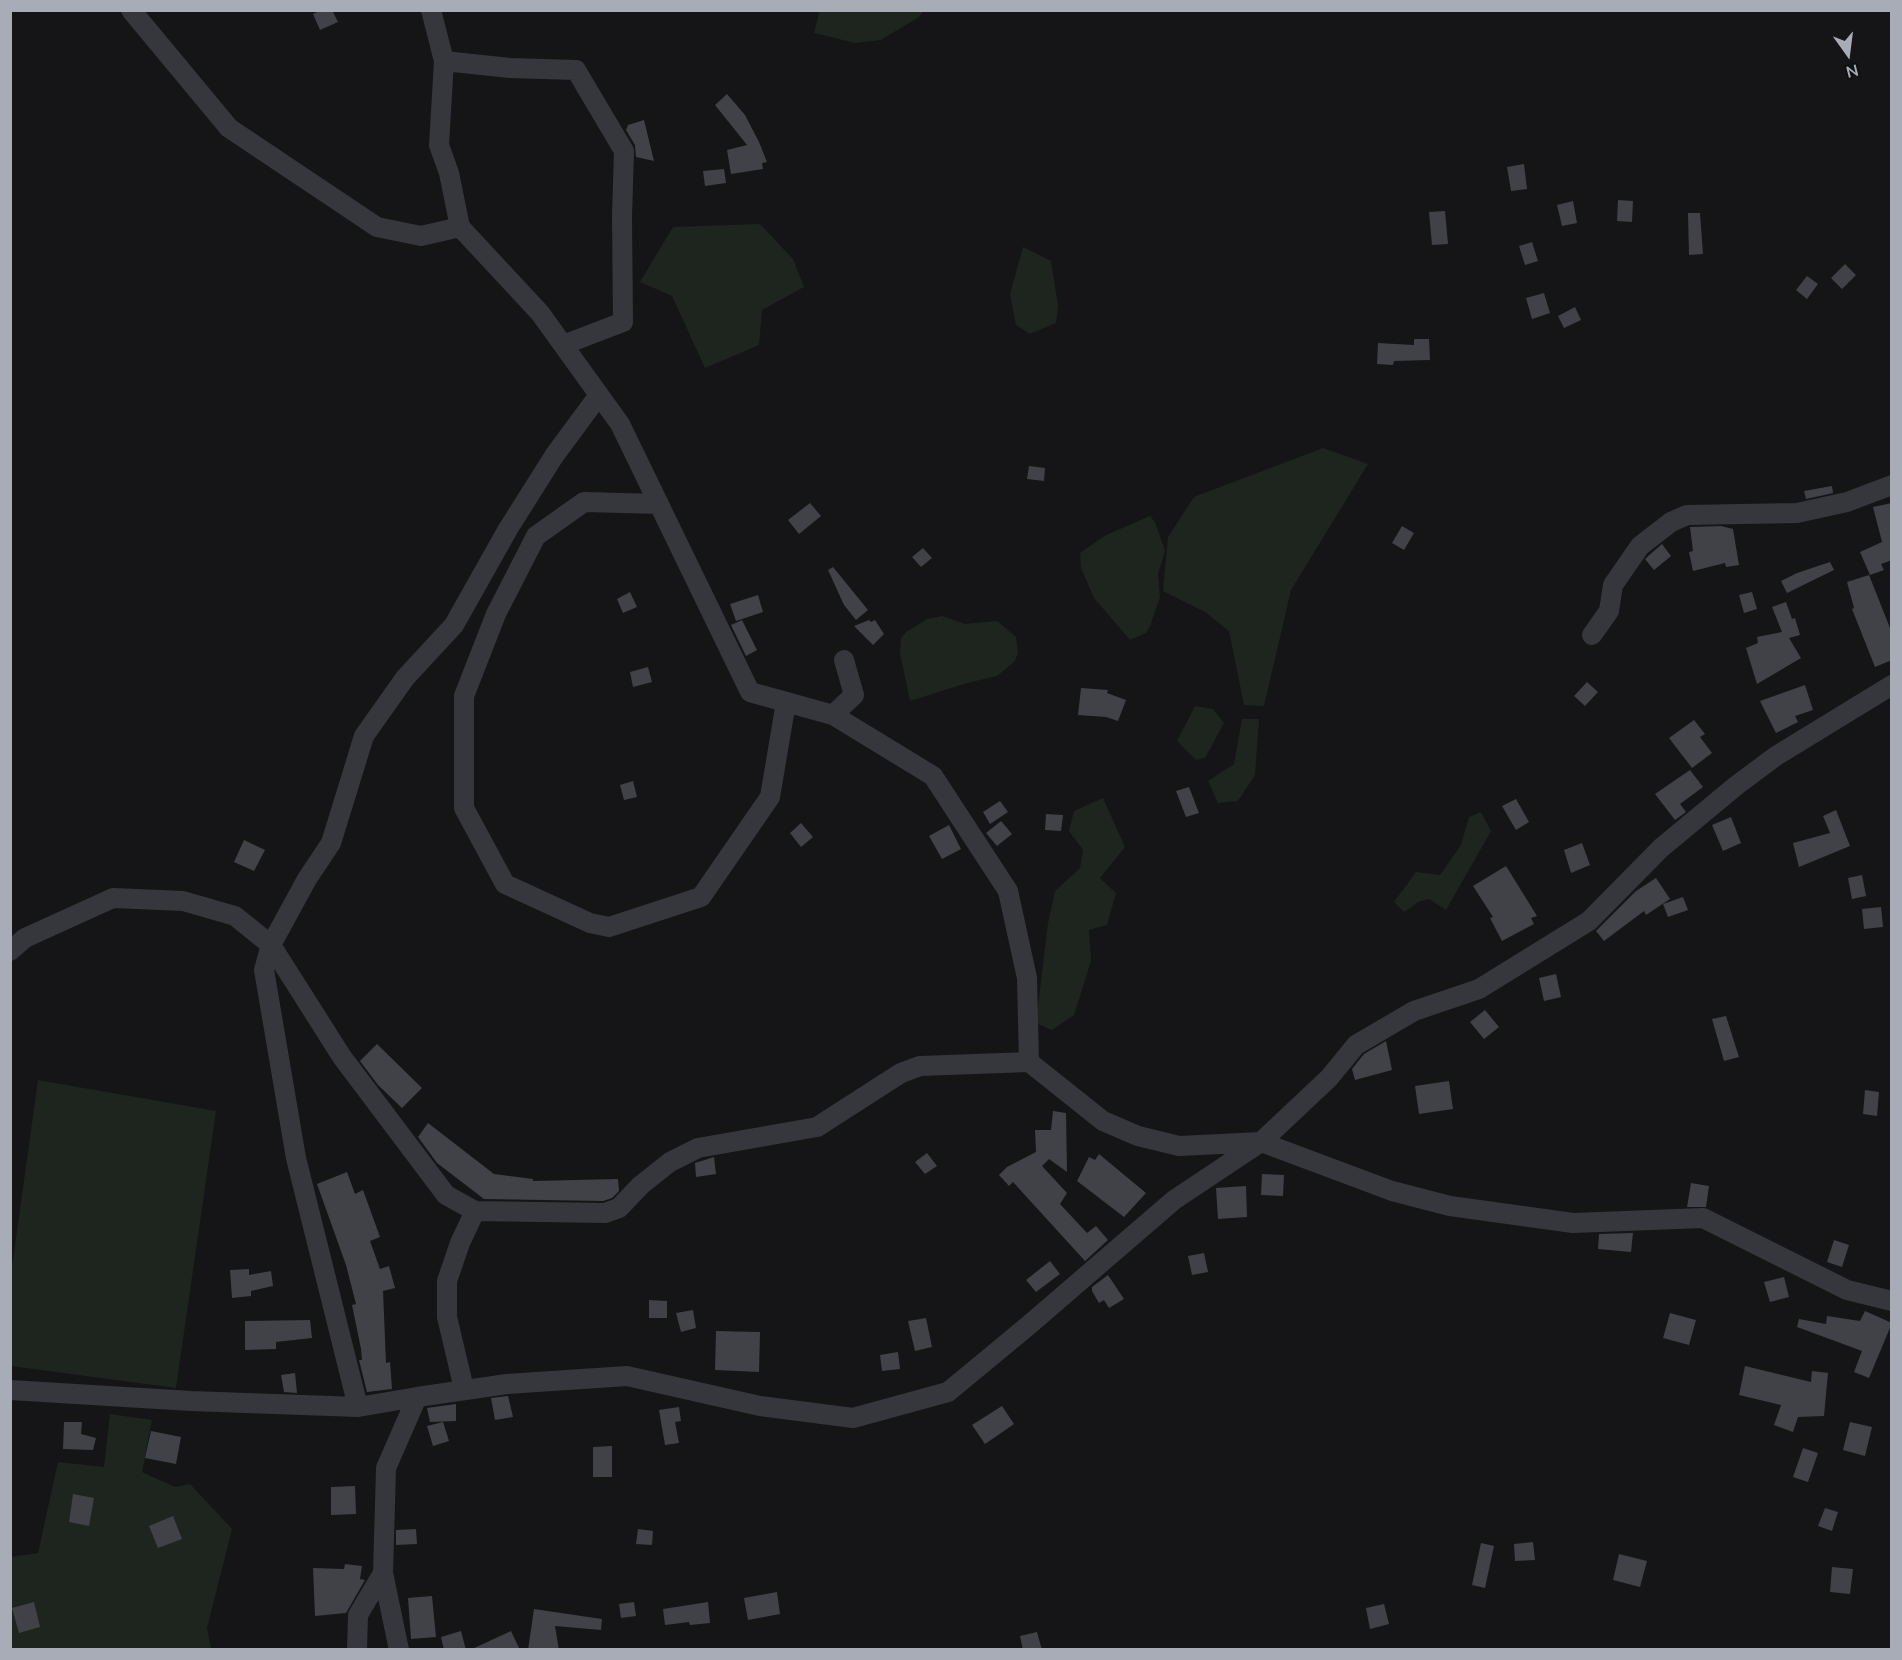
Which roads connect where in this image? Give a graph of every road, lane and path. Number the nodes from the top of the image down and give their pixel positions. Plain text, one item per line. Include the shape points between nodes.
1 (131, 10) edge
2 (431, 10) edge
3 (444, 61) junction
4 (460, 227) junction
5 (563, 345) junction
6 (599, 395) junction
7 (1892, 485) edge
8 (659, 504) junction
9 (1592, 635) dead end
10 (844, 660) dead end
11 (1892, 685) edge
12 (786, 702) junction
13 (833, 715) junction
14 (271, 945) junction
15 (10, 951) edge
16 (1029, 1062) junction
17 (1261, 1142) junction
18 (475, 1211) junction
19 (1892, 1301) edge
20 (464, 1389) junction
21 (10, 1390) edge
22 (417, 1397) junction
23 (358, 1407) junction
24 (383, 1573) junction
25 (357, 1650) edge
26 (399, 1650) edge

1 - 4 street via 230,128 377,227 421,236
2 - 3 street
3 - 4 street via 440,145
3 - 5 street via 576,70 624,151 623,322
4 - 5 street via 540,314
5 - 6 street
6 - 8 street via 620,424
6 - 14 street via 554,456 454,625 405,678 364,736 331,843
7 - 9 street via 1847,502 1797,513 1687,515 1671,522 1640,546 1613,585 1609,611
8 - 12 street via 750,692
8 - 12 street via 584,502 536,536 496,614 464,696 464,808 505,884 590,923 609,927 701,897 770,797
10 - 13 street via 854,695
11 - 17 street via 1776,756 1737,785 1661,848 1589,921 1479,989 1414,1011 1356,1045 1329,1078
12 - 13 street
13 - 16 street via 933,776 1008,891 1027,978
14 - 15 street via 235,916 183,901 113,898 26,938
14 - 18 street via 342,1057 390,1123 446,1195
14 - 23 street via 265,980 296,1158
16 - 17 street via 1103,1121 1138,1136 1179,1146
16 - 18 street via 920,1066 901,1073 817,1127 698,1148 670,1162 619,1208 605,1213
17 - 19 street via 1392,1191 1450,1206 1573,1223 1702,1218 1847,1290
17 - 20 street via 1174,1200 948,1392 853,1418 760,1406 627,1376
18 - 20 street via 447,1281 447,1317
20 - 22 street
21 - 23 street
22 - 23 street
22 - 24 street via 386,1468
24 - 25 street via 358,1615
24 - 26 street

